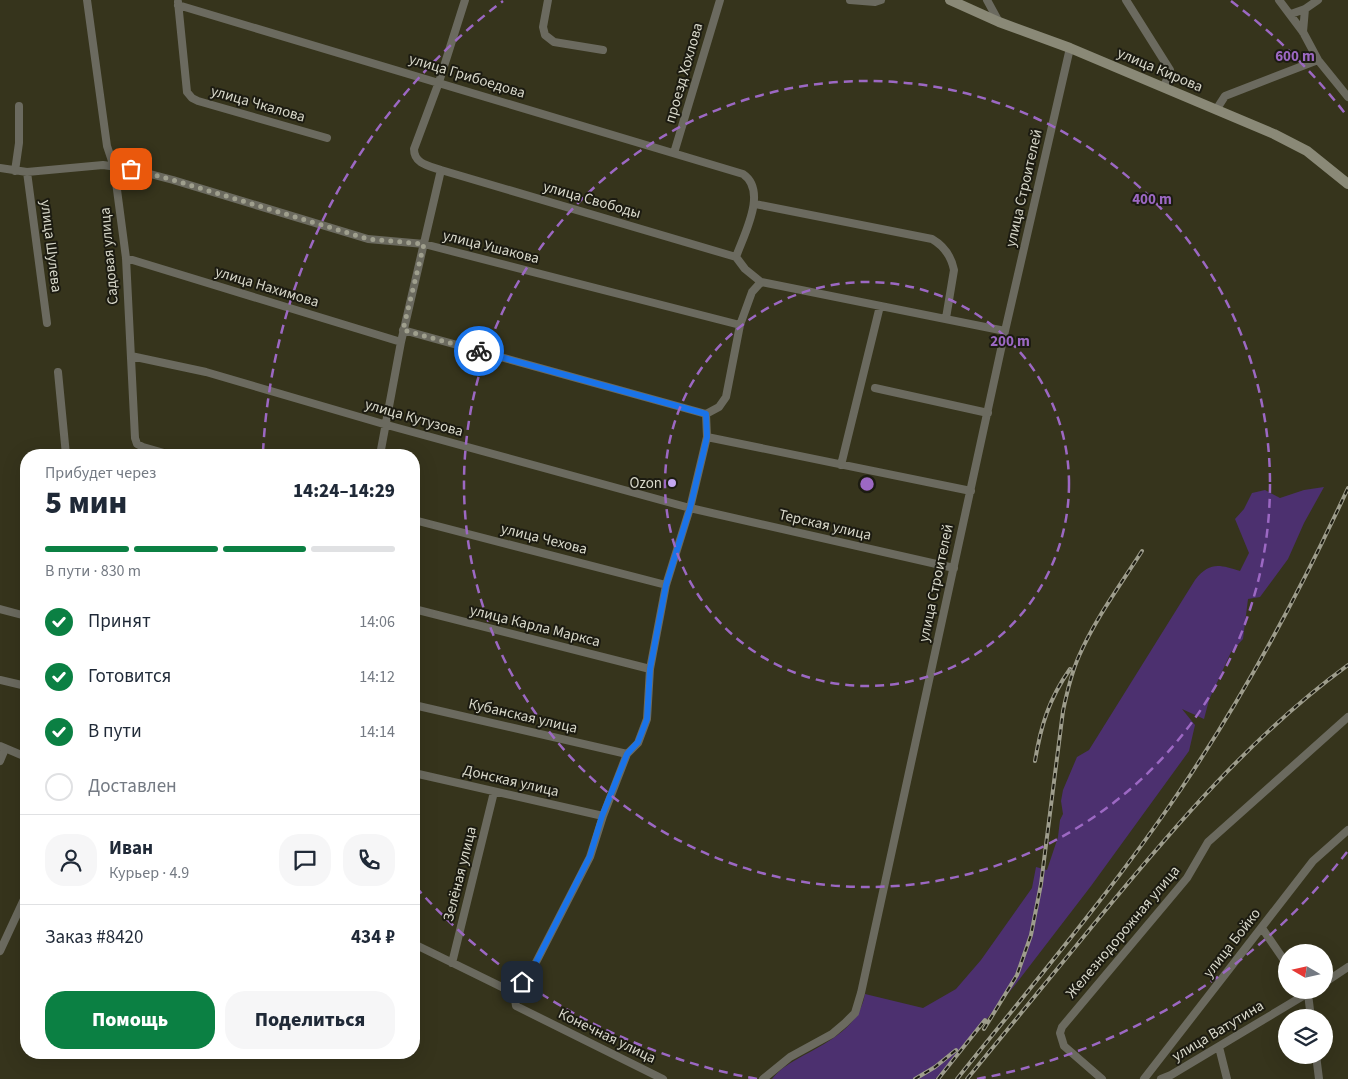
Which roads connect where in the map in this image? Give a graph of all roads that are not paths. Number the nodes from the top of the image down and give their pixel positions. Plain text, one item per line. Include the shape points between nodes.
1 (87, 0) edge
2 (465, 0) edge
3 (548, 0) edge
4 (720, 0) edge
5 (850, 0) edge
6 (881, 0) edge
7 (950, 0) edge
8 (987, 0) edge
9 (1126, 0) edge
10 (1280, 0) edge
11 (1318, 0) edge
12 (178, 2) edge
13 (1305, 9) junction
14 (1291, 14) junction
15 (999, 22) junction
16 (1303, 32) junction
17 (1070, 48) junction
18 (603, 50) dead end
19 (1318, 60) junction
20 (439, 82) junction
21 (1164, 87) junction
22 (1346, 91) edge
23 (19, 106) dead end
24 (1216, 110) junction
25 (327, 138) dead end
26 (674, 154) junction
27 (114, 167) junction
28 (0, 168) edge
29 (441, 170) junction
30 (15, 172) junction
31 (27, 172) junction
32 (1348, 184) edge
33 (754, 204) junction
34 (424, 244) junction
35 (736, 257) junction
36 (126, 258) junction
37 (761, 282) junction
38 (880, 306) junction
39 (946, 318) junction
40 (47, 324) dead end
41 (740, 325) junction
42 (403, 330) junction
43 (1005, 331) junction
44 (401, 342) junction
45 (131, 356) junction
46 (58, 372) dead end
47 (875, 388) dead end
48 (988, 413) junction
49 (706, 414) junction
50 (386, 425) junction
51 (707, 437) junction
52 (65, 449) edge
53 (147, 449) edge
54 (381, 449) edge
55 (841, 465) junction
56 (971, 491) junction
57 (690, 508) junction
58 (420, 522) edge
59 (954, 568) junction
60 (666, 585) junction
61 (0, 609) edge
62 (420, 612) edge
63 (20, 614) edge
64 (650, 669) junction
65 (0, 680) edge
66 (20, 685) edge
67 (420, 705) edge
68 (1348, 717) edge
69 (3, 748) edge
70 (627, 754) junction
71 (20, 755) edge
72 (0, 761) edge
73 (420, 774) edge
74 (494, 792) junction
75 (602, 816) junction
76 (1348, 830) edge
77 (20, 907) edge
78 (1262, 928) junction
79 (420, 947) edge
80 (0, 951) edge
81 (1278, 951) edge
82 (452, 963) junction
83 (1348, 967) edge
84 (1333, 977) edge
85 (514, 993) junction
86 (1296, 999) edge
87 (1219, 1047) junction
88 (1317, 1064) edge
89 (1171, 1077) edge
90 (663, 1079) edge
91 (763, 1079) edge
92 (1102, 1079) edge
93 (1144, 1079) edge
94 (1161, 1079) edge
95 (1227, 1079) edge
96 (1319, 1079) edge

1 - 27 street, Садовая улица via 107,146
2 - 20 street, улица Свободы
3 - 18 street via 543,27 545,35 554,42
4 - 26 street, проезд Хохлова
5 - 6 street
7 - 15 main road, улица Кирова
8 - 15 street
9 - 21 street via 1170,70
10 - 14 street
11 - 13 street
12 - 20 street, улица Грибоедова
12 - 25 street, улица Чкалова via 187,92 192,98
13 - 14 street
13 - 16 street
14 - 16 street
15 - 17 main road, улица Кирова
16 - 19 street
17 - 21 main road, улица Кирова
17 - 43 street, улица Строителей
19 - 22 street
19 - 24 street via 1225,96
20 - 26 street, улица Грибоедова
20 - 29 street, улица Свободы via 414,149 419,162
21 - 24 main road, улица Кирова
23 - 30 street
24 - 32 main road, улица Кирова via 1307,151
26 - 33 street, улица Грибоедова via 747,176 754,189
27 - 31 street, улица Ушакова via 103,165
27 - 34 street, улица Ушакова via 173,180 368,239
27 - 36 street, Садовая улица
28 - 30 street, улица Ушакова
29 - 34 street
29 - 35 street, улица Свободы
30 - 31 street, улица Ушакова
31 - 40 street, улица Шулева
33 - 35 street
33 - 39 street via 932,238 944,248 954,270
34 - 41 street, улица Ушакова
34 - 42 street
35 - 37 street
36 - 44 street, улица Нахимова
36 - 45 street, Садовая улица
37 - 38 street
37 - 41 street via 752,292
38 - 39 street
38 - 55 street
39 - 43 street
41 - 49 street via 726,396 719,407
42 - 44 street
42 - 49 street
43 - 48 street, улица Строителей
44 - 50 street
45 - 50 street, улица Кутузова via 206,372
45 - 53 street, Садовая улица via 135,438 137,444
46 - 52 street
47 - 48 street
48 - 56 street, улица Строителей
49 - 51 street
50 - 54 street
50 - 57 street, улица Кутузова
51 - 55 street
51 - 57 street
55 - 56 street
56 - 59 street, улица Строителей
57 - 59 street, Терская улица
57 - 60 street
58 - 60 street, улица Чехова
59 - 91 street, улица Строителей via 855,1013 832,1034 790,1057
60 - 64 street
61 - 63 street
62 - 64 street, улица Карла Маркса
64 - 70 street via 647,719 638,742
65 - 66 street
67 - 70 street, Кубанская улица
68 - 92 street, Железнодорожная улица via 1208,842 1187,878 1062,1026 1060,1033 1064,1046
69 - 71 street
69 - 72 street
70 - 75 street
73 - 74 street, Донская улица
74 - 75 street, Донская улица
74 - 82 street, Зелёная улица
75 - 85 street via 590,856 531,972
76 - 78 street, улица Бойко via 1314,861
77 - 80 street
78 - 81 street
78 - 93 street, улица Бойко
79 - 82 street, Конечная улица
82 - 85 street, Конечная улица
83 - 84 street
85 - 90 street, Конечная улица via 516,1006
86 - 87 street, улица Ватутина
87 - 89 street, улица Ватутина
87 - 95 street
88 - 96 street
89 - 94 street, улица Ватутина

